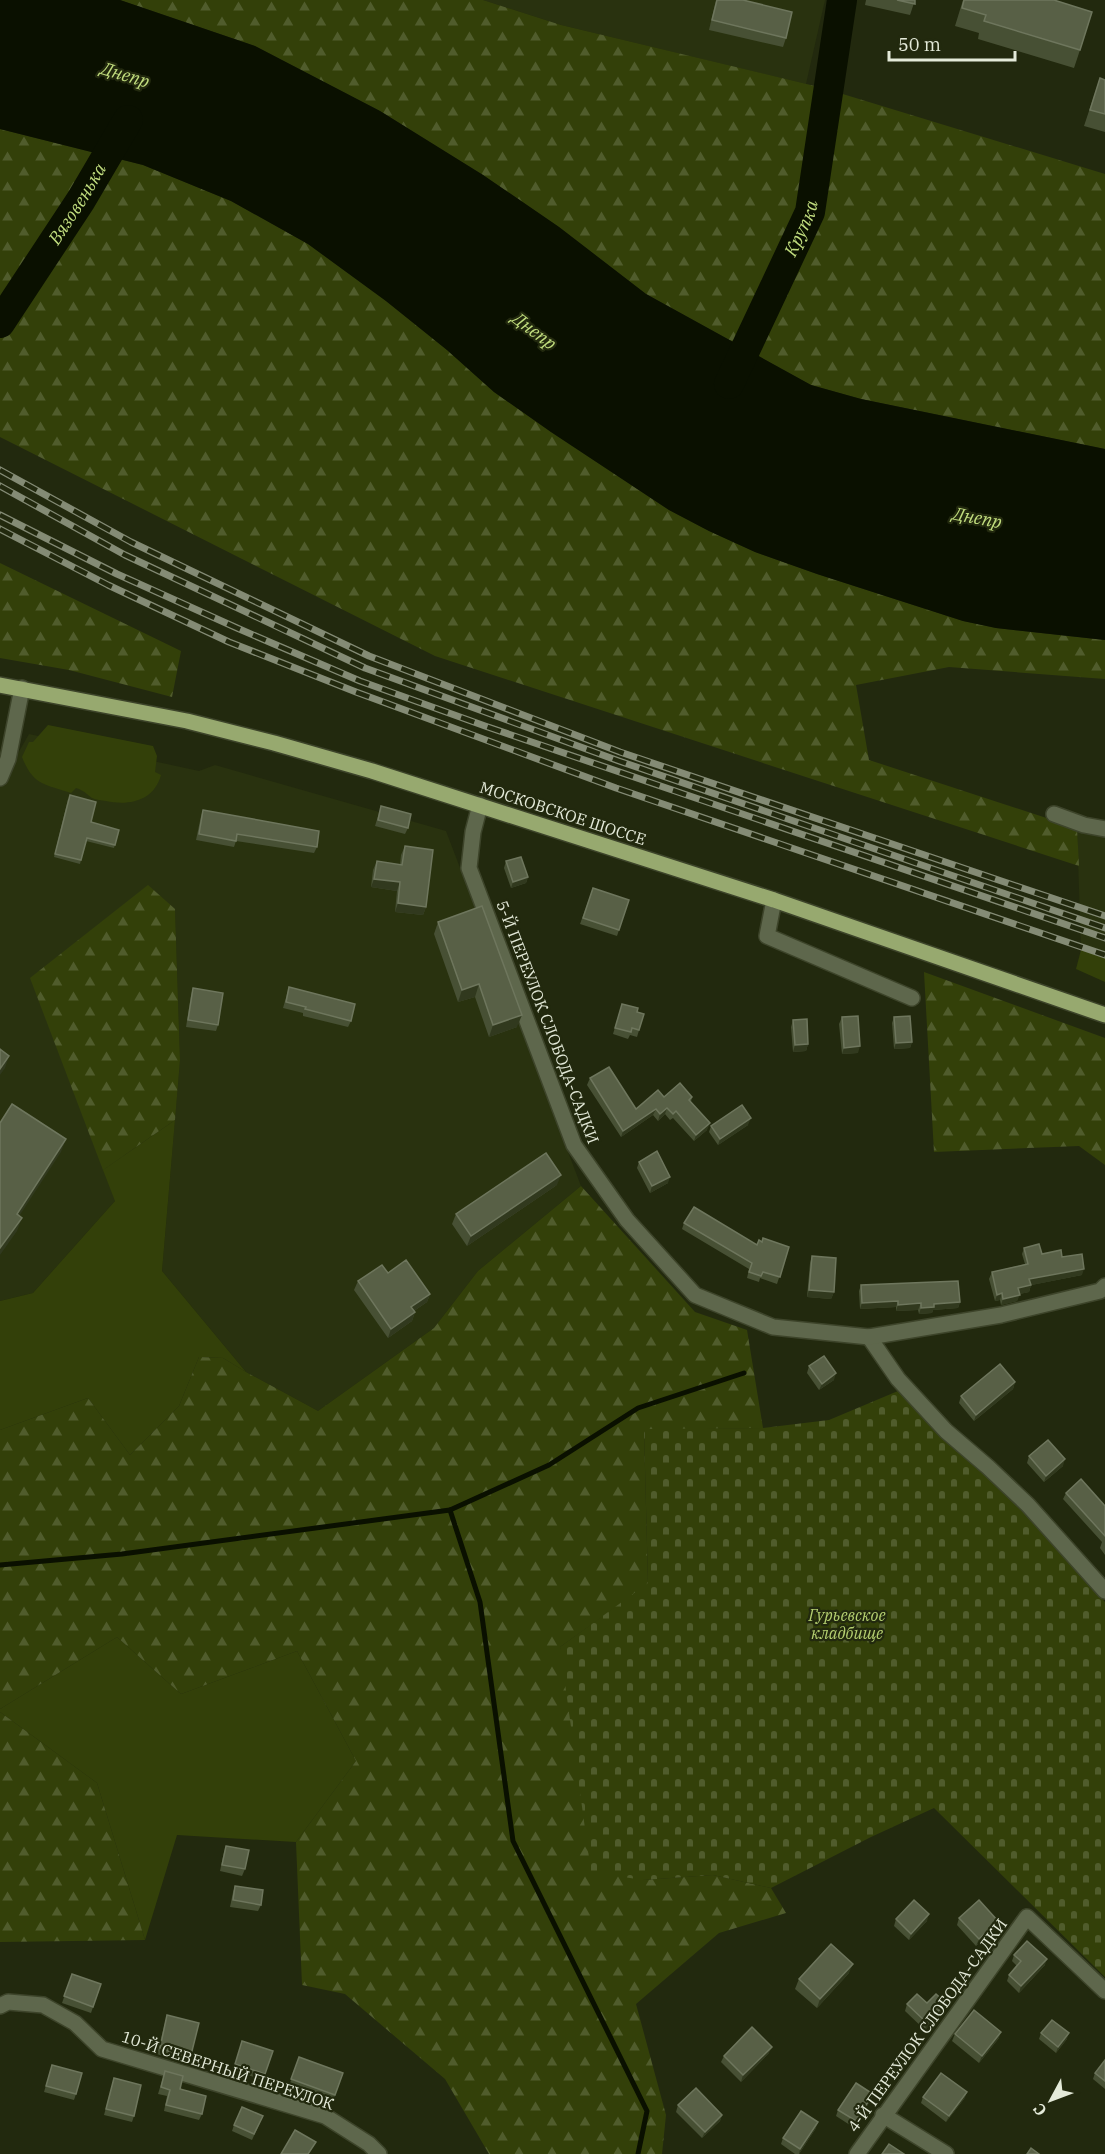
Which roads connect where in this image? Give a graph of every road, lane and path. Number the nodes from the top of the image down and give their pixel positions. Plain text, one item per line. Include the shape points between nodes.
1 (0, 685) edge
2 (22, 688) junction
3 (0, 778) edge
4 (480, 805) junction
5 (1054, 814) dead end
6 (1105, 829) edge
7 (774, 900) junction
8 (912, 998) dead end
9 (1105, 1015) edge
10 (1105, 1286) edge
11 (869, 1337) junction
12 (1105, 1591) edge
13 (1105, 1991) edge
14 (0, 2006) edge
15 (883, 2115) junction
16 (379, 2154) edge
17 (857, 2154) edge
18 (946, 2154) edge

1 - 2 main road, МОСКОВСКОЕ ШОССЕ
2 - 3 street via 8,759
2 - 4 main road, МОСКОВСКОЕ ШОССЕ via 274,743
4 - 7 main road, МОСКОВСКОЕ ШОССЕ
4 - 11 street, 5-Й ПЕРЕУЛОК СЛОБОДА-САДКИ via 469,868 574,1145 627,1220 695,1295 773,1327
5 - 6 street
7 - 8 street via 767,936
7 - 9 main road, МОСКОВСКОЕ ШОССЕ
10 - 11 street, 5-Й ПЕРЕУЛОК СЛОБОДА-САДКИ via 1100,1291 1001,1315
11 - 12 street via 898,1379 946,1431 1028,1505
13 - 15 street, 4-Й ПЕРЕУЛОК СЛОБОДА-САДКИ via 1027,1917
14 - 16 street, 10-Й СЕВЕРНЫЙ ПЕРЕУЛОК via 8,2002 43,2005 75,2023 102,2049 325,2116
15 - 17 street, 4-Й ПЕРЕУЛОК СЛОБОДА-САДКИ
15 - 18 street

